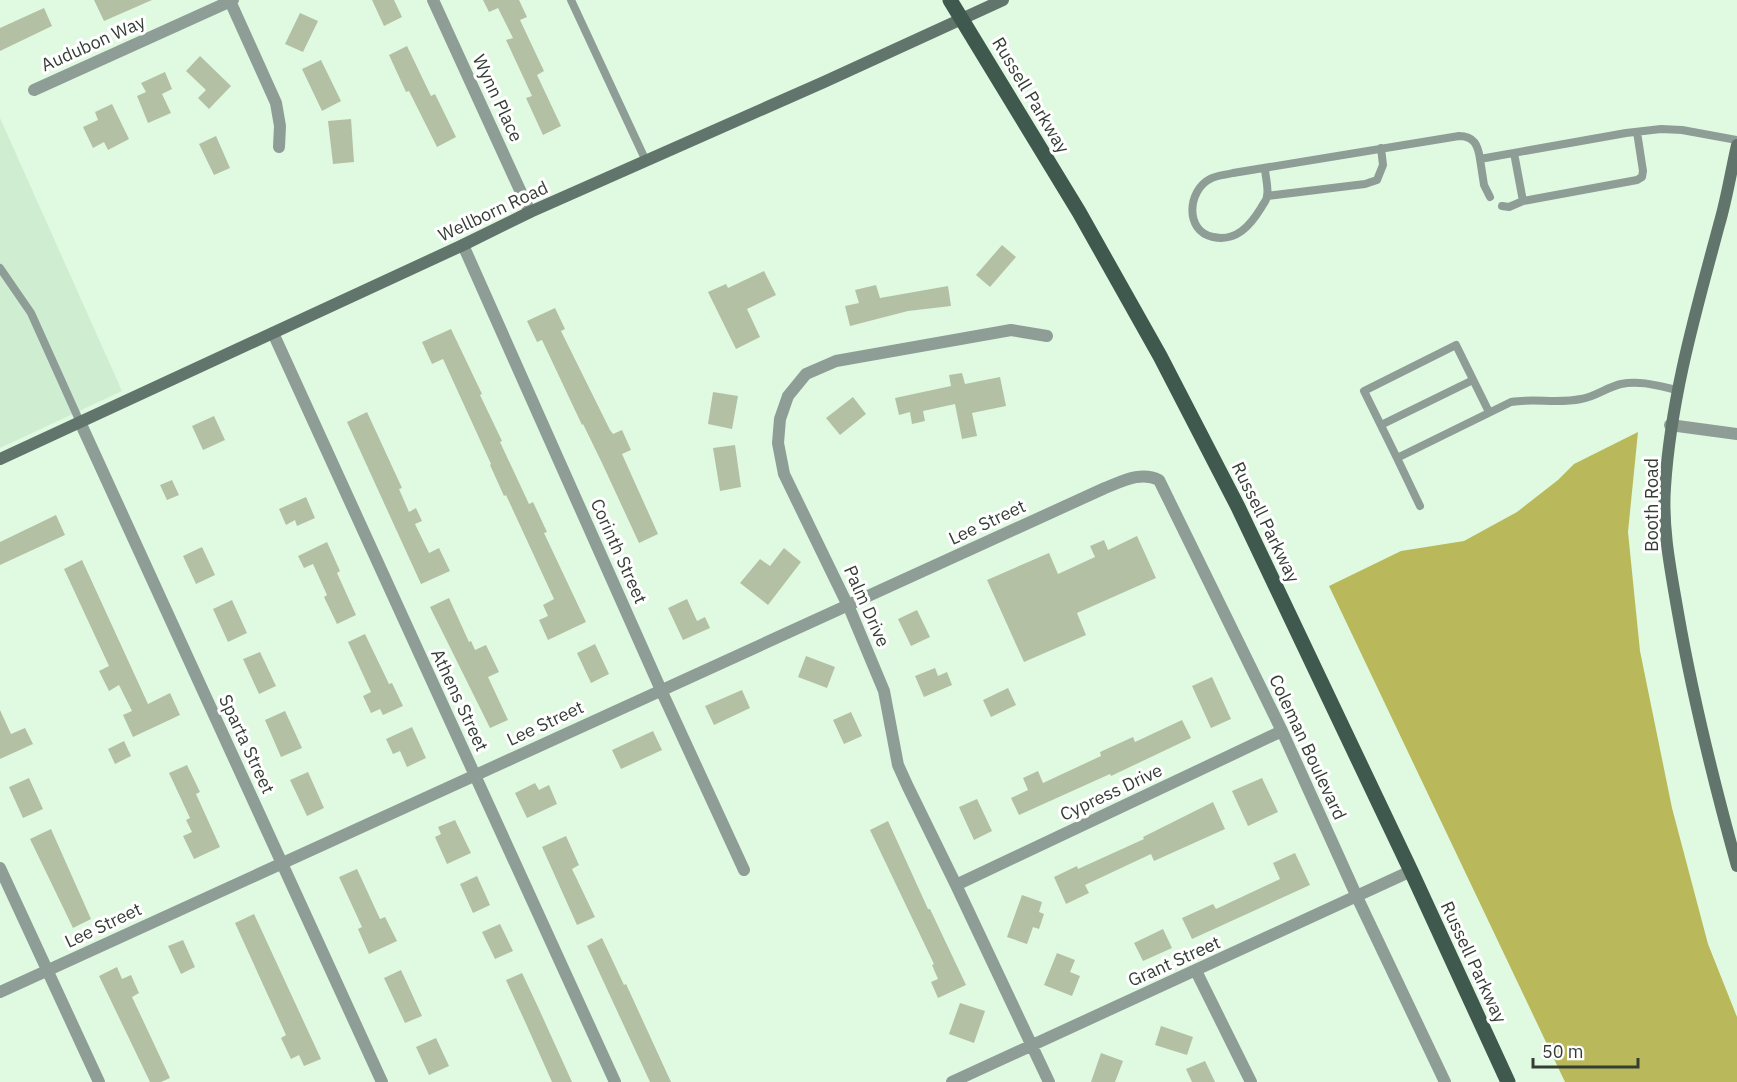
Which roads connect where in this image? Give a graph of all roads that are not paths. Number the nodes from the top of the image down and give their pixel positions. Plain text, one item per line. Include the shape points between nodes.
1 (433, 0) edge
2 (571, 0) edge
3 (950, 0) edge
4 (1003, 0) edge
5 (232, 1) edge
6 (962, 19) junction
7 (34, 90) dead end
8 (1637, 132) junction
9 (1737, 143) edge
10 (279, 147) dead end
11 (1382, 148) junction
12 (1514, 153) junction
13 (1480, 159) junction
14 (646, 160) junction
15 (1264, 168) junction
16 (1267, 196) junction
17 (1490, 197) dead end
18 (1523, 201) junction
19 (1502, 206) dead end
20 (530, 212) junction
21 (462, 245) junction
22 (0, 268) edge
23 (273, 333) junction
24 (1047, 336) dead end
25 (1473, 380) junction
26 (1677, 390) junction
27 (1489, 412) junction
28 (80, 422) junction
29 (1381, 425) junction
30 (1671, 425) junction
31 (1737, 434) edge
32 (1397, 458) junction
33 (0, 459) edge
34 (1105, 488) joint
35 (1420, 506) dead end
36 (848, 605) junction
37 (661, 690) junction
38 (1282, 731) junction
39 (475, 775) junction
40 (282, 863) junction
41 (1737, 865) edge
42 (0, 868) edge
43 (744, 870) dead end
44 (1411, 871) junction
45 (956, 885) junction
46 (1357, 897) junction
47 (47, 970) junction
48 (1196, 971) junction
49 (0, 992) edge
50 (1031, 1046) junction
51 (99, 1082) edge
52 (382, 1082) edge
53 (615, 1082) edge
54 (952, 1082) edge
55 (1048, 1082) edge
56 (1251, 1082) edge
57 (1445, 1082) edge
58 (1508, 1082) edge

1 - 20 street, Wynn Place
2 - 14 lane
3 - 6 main road, Russell Parkway
4 - 6 street, Wellborn Road
5 - 7 street, Audubon Way
5 - 10 street via 276,103
6 - 14 street, Wellborn Road
6 - 44 main road, Russell Parkway via 1079,212 1160,357 1238,507
8 - 9 lane via 1682,130
8 - 12 lane
8 - 18 lane via 1642,177
9 - 26 street, Booth Road
11 - 13 lane via 1467,136 1474,140
11 - 15 lane
11 - 16 lane via 1383,165 1377,180
12 - 13 lane
12 - 18 lane
13 - 17 lane
14 - 20 street, Wellborn Road
15 - 16 lane
15 - 16 lane via 1211,178 1195,197 1191,210 1194,223 1211,237 1237,234 1248,227
18 - 19 lane
20 - 21 street, Wellborn Road
21 - 23 street, Wellborn Road
21 - 37 street, Corinth Street
22 - 28 lane via 31,313
23 - 28 street, Wellborn Road
23 - 39 street, Athens Street
24 - 36 street, Palm Drive via 1011,330 836,361 806,374 788,396 780,419 778,443 784,474
25 - 27 lane
25 - 29 lane
25 - 29 lane via 1456,345 1364,391
26 - 27 lane via 1637,382 1620,384 1583,399 1527,399
26 - 30 street, Booth Road
27 - 32 lane
28 - 33 street, Wellborn Road
28 - 40 street, Sparta Street
29 - 32 lane
30 - 31 street
30 - 41 street, Booth Road via 1665,490 1668,557 1689,678
32 - 35 lane
34 - 36 street, Lee Street
34 - 38 street, Coleman Boulevard via 1137,476 1159,480
36 - 37 street, Lee Street
36 - 45 street, Palm Drive via 885,692 898,765
37 - 39 street, Lee Street
37 - 43 street, Corinth Street
38 - 45 street, Cypress Drive
38 - 46 street, Coleman Boulevard
39 - 40 street, Lee Street
39 - 53 street, Athens Street
40 - 47 street, Lee Street
40 - 52 street, Sparta Street
42 - 47 street
44 - 46 street, Grant Street
44 - 58 main road, Russell Parkway
45 - 50 street, Palm Drive
46 - 48 street, Grant Street
46 - 57 street, Coleman Boulevard
47 - 49 street, Lee Street
47 - 51 street
48 - 50 street, Grant Street
48 - 56 street
50 - 54 street, Grant Street
50 - 55 street, Palm Drive

